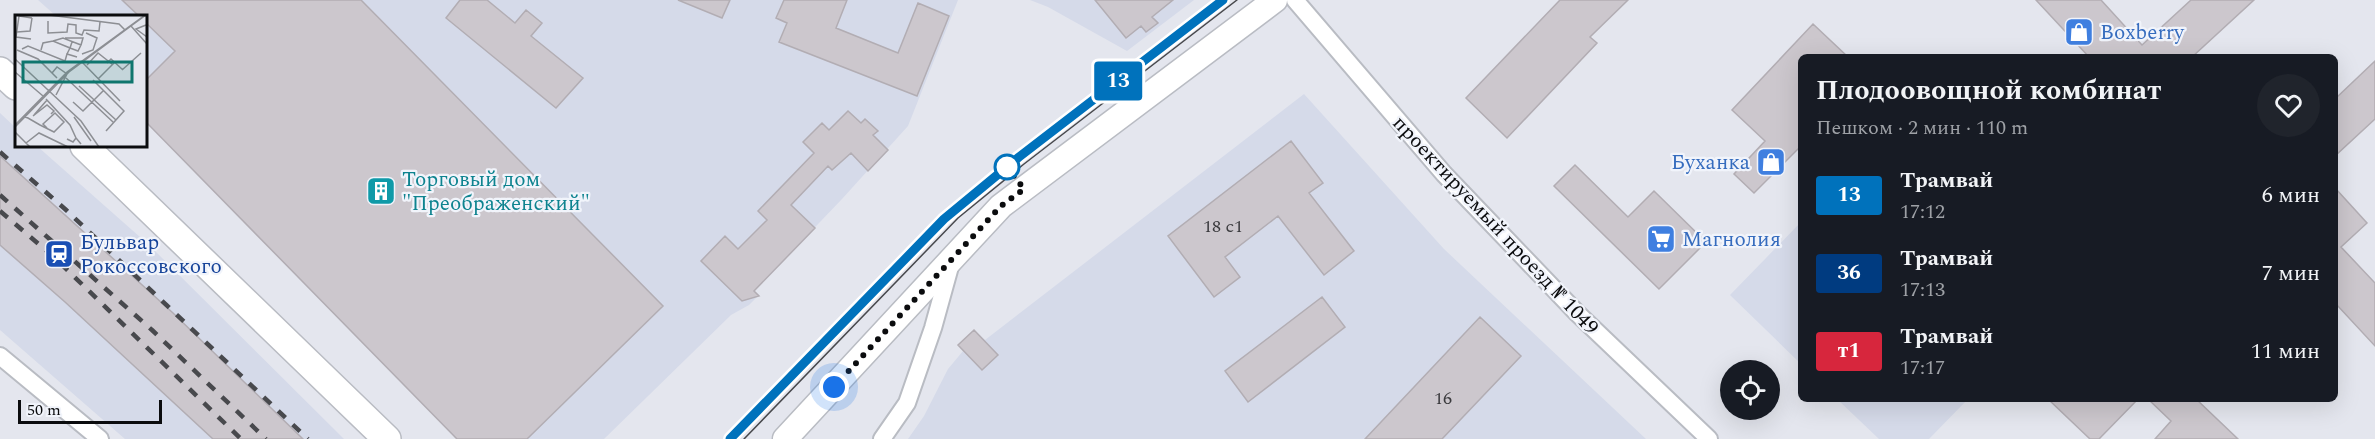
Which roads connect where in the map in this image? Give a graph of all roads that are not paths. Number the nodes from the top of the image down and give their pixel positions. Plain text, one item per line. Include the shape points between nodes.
1 (1275, 0) edge
2 (1295, 0) edge
3 (0, 71) edge
4 (0, 76) edge
5 (15, 85) edge
6 (15, 90) edge
7 (80, 147) edge
8 (85, 147) edge
9 (952, 258) junction
10 (0, 356) edge
11 (100, 439) edge
12 (382, 439) edge
13 (387, 439) edge
14 (785, 439) edge
15 (882, 439) edge
16 (1709, 439) edge

1 - 9 main road via 1001,206
2 - 16 street, проектируемый проезд № 1049 via 1444,174 1577,313
3 - 5 main road
4 - 6 street
7 - 12 street
8 - 13 main road
9 - 14 main road
9 - 15 street via 933,328 906,403
10 - 11 street

